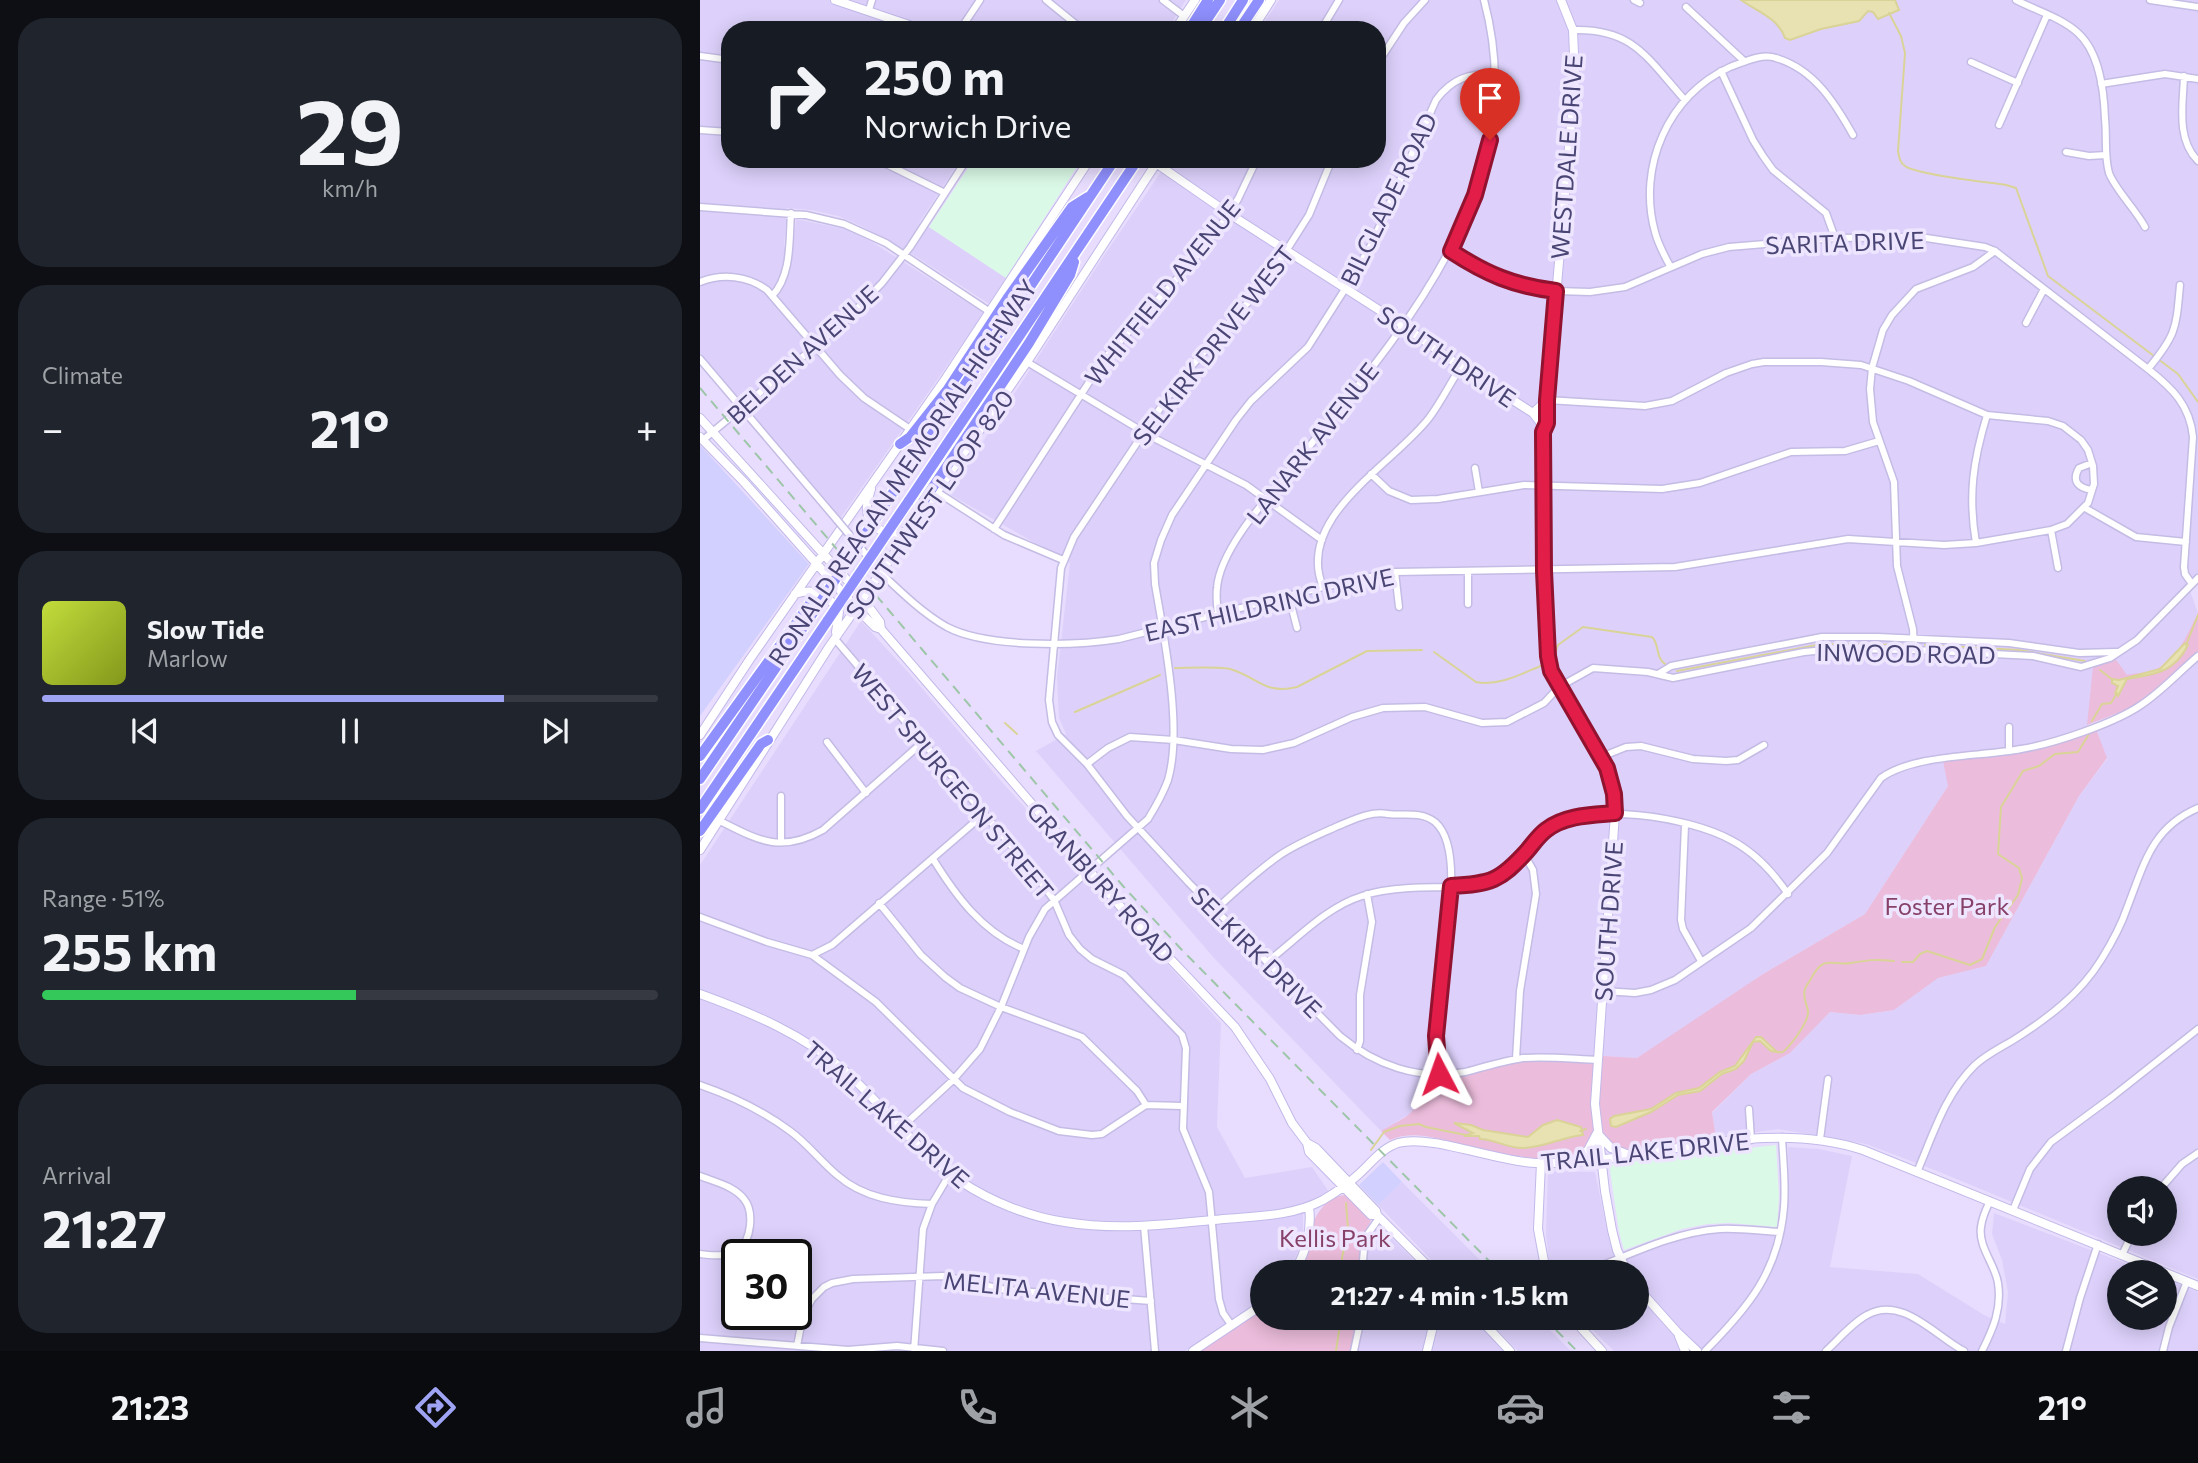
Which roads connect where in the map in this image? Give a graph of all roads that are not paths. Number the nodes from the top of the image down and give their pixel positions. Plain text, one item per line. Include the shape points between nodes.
1 (835, 0) edge
2 (872, 0) edge
3 (980, 0) edge
4 (1046, 0) edge
5 (1163, 0) edge
6 (1195, 0) edge
7 (1208, 0) edge
8 (1220, 0) edge
9 (1243, 0) edge
10 (1259, 0) edge
11 (1271, 0) edge
12 (1339, 0) edge
13 (1425, 0) edge
14 (1484, 0) edge
15 (1561, 0) edge
16 (2150, 0) edge
17 (2019, 1) edge
18 (1686, 7) dead end
19 (2198, 8) edge
20 (869, 10) junction
21 (2047, 15) junction
22 (1184, 16) junction
23 (899, 21) edge
24 (966, 21) edge
25 (1072, 21) edge
26 (1181, 21) edge
27 (1195, 21) edge
28 (1206, 21) edge
29 (1230, 21) edge
30 (1245, 21) edge
31 (1258, 21) edge
32 (1326, 21) edge
33 (1573, 30) junction
34 (1386, 51) edge
35 (700, 56) edge
36 (721, 59) edge
37 (1744, 61) junction
38 (1971, 62) dead end
39 (1721, 71) junction
40 (1495, 73) junction
41 (2184, 76) junction
42 (2198, 79) edge
43 (2018, 83) junction
44 (2101, 83) junction
45 (1684, 99) junction
46 (1998, 125) dead end
47 (700, 130) edge
48 (721, 131) edge
49 (1853, 135) dead end
50 (2067, 152) dead end
51 (2106, 155) junction
52 (2198, 161) edge
53 (894, 168) edge
54 (961, 168) edge
55 (1084, 168) edge
56 (1109, 168) edge
57 (1132, 168) edge
58 (1149, 168) edge
59 (1165, 168) edge
60 (1253, 168) edge
61 (1328, 168) edge
62 (945, 193) junction
63 (1091, 196) junction
64 (700, 206) edge
65 (1228, 213) junction
66 (791, 214) junction
67 (2145, 227) dead end
68 (1835, 238) junction
69 (1080, 246) junction
70 (1287, 251) junction
71 (1451, 251) junction
72 (1995, 251) junction
73 (904, 255) junction
74 (1670, 266) junction
75 (700, 282) edge
76 (2180, 285) dead end
77 (1345, 289) junction
78 (2044, 289) junction
79 (1556, 291) junction
80 (772, 296) junction
81 (990, 312) junction
82 (2026, 323) dead end
83 (1404, 326) junction
84 (815, 346) junction
85 (700, 359) edge
86 (1027, 362) junction
87 (2150, 366) junction
88 (1461, 367) junction
89 (1872, 368) junction
90 (1081, 394) junction
91 (1547, 400) junction
92 (742, 409) junction
93 (1533, 413) junction
94 (1987, 415) junction
95 (700, 418) edge
96 (910, 429) junction
97 (712, 432) junction
98 (1144, 432) junction
99 (1543, 432) junction
100 (701, 439) edge
101 (1879, 441) junction
102 (900, 444) junction
103 (2092, 463) junction
104 (1206, 464) junction
105 (1475, 468) dead end
106 (1371, 474) junction
107 (873, 483) junction
108 (1543, 484) junction
109 (2092, 490) junction
110 (937, 492) junction
111 (1479, 492) junction
112 (1267, 499) junction
113 (2085, 508) junction
114 (917, 518) junction
115 (994, 529) junction
116 (909, 530) junction
117 (2051, 530) junction
118 (1322, 540) junction
119 (1897, 542) junction
120 (2186, 542) junction
121 (1976, 543) junction
122 (823, 554) junction
123 (1063, 560) junction
124 (817, 563) junction
125 (2058, 568) dead end
126 (1468, 571) junction
127 (1544, 571) junction
128 (1395, 572) junction
129 (2195, 581) edge
130 (1323, 587) junction
131 (795, 594) junction
132 (1289, 597) junction
133 (863, 599) junction
134 (814, 604) junction
135 (1468, 604) dead end
136 (1399, 607) dead end
137 (856, 608) junction
138 (1218, 614) junction
139 (1162, 627) junction
140 (1297, 628) dead end
141 (881, 629) junction
142 (835, 639) junction
143 (1915, 640) junction
144 (1054, 644) junction
145 (830, 647) junction
146 (1914, 650) junction
147 (2116, 653) junction
148 (2094, 654) junction
149 (2198, 656) edge
150 (2097, 663) junction
151 (1671, 666) junction
152 (1658, 674) junction
153 (1673, 678) junction
154 (1559, 687) junction
155 (2009, 727) dead end
156 (700, 735) edge
157 (768, 740) junction
158 (1174, 740) junction
159 (923, 741) junction
160 (827, 743) dead end
161 (1763, 745) dead end
162 (2009, 751) junction
163 (700, 756) edge
164 (1601, 757) junction
165 (1087, 764) junction
166 (700, 779) edge
167 (866, 793) junction
168 (781, 796) dead end
169 (2198, 808) edge
170 (700, 809) edge
171 (1615, 813) junction
172 (984, 814) junction
173 (718, 820) junction
174 (1685, 825) junction
175 (1138, 828) junction
176 (700, 831) edge
177 (781, 842) junction
178 (700, 850) edge
179 (1524, 854) junction
180 (933, 859) junction
181 (1089, 870) junction
182 (1451, 886) junction
183 (1367, 894) junction
184 (1788, 894) junction
185 (1054, 901) junction
186 (879, 903) junction
187 (1215, 910) junction
188 (700, 917) edge
189 (1024, 948) junction
190 (812, 954) junction
191 (1702, 961) junction
192 (1267, 962) junction
193 (1603, 991) junction
194 (700, 994) edge
195 (1001, 1007) junction
196 (2198, 1029) edge
197 (1357, 1050) junction
198 (1516, 1059) junction
199 (1598, 1060) junction
200 (1439, 1074) junction
201 (1828, 1079) dead end
202 (953, 1080) junction
203 (700, 1085) edge
204 (1146, 1105) junction
205 (1182, 1106) junction
206 (1749, 1109) dead end
207 (901, 1128) junction
208 (1597, 1133) junction
209 (1782, 1137) junction
210 (1751, 1139) junction
211 (1820, 1139) junction
212 (2198, 1153) edge
213 (1632, 1156) junction
214 (1601, 1159) junction
215 (1574, 1162) junction
216 (1541, 1163) junction
217 (951, 1172) junction
218 (1917, 1172) junction
219 (700, 1176) edge
220 (2172, 1176) edge
221 (1345, 1185) junction
222 (1325, 1198) junction
223 (1990, 1201) junction
224 (932, 1204) junction
225 (1309, 1207) junction
226 (2012, 1210) junction
227 (1378, 1216) junction
228 (1212, 1220) junction
229 (1311, 1224) junction
230 (1144, 1226) junction
231 (1780, 1232) junction
232 (2098, 1244) junction
233 (2126, 1246) edge
234 (700, 1254) edge
235 (2122, 1255) junction
236 (1620, 1259) joint
237 (1300, 1260) edge
238 (1363, 1260) edge
239 (1422, 1260) edge
240 (1544, 1260) edge
241 (920, 1279) junction
242 (2187, 1281) junction
243 (2198, 1286) edge
244 (1151, 1301) junction
245 (1649, 1301) edge
246 (1250, 1313) edge
247 (1231, 1326) junction
248 (1358, 1330) edge
249 (1432, 1330) edge
250 (1490, 1330) edge
251 (1583, 1330) edge
252 (1678, 1333) junction
253 (700, 1338) edge
254 (797, 1346) junction
255 (914, 1349) edge
256 (943, 1351) edge
257 (1155, 1351) edge
258 (1193, 1351) edge
259 (1354, 1351) edge
260 (1427, 1351) edge
261 (1510, 1351) edge
262 (1602, 1351) edge
263 (1685, 1351) edge
264 (1698, 1351) edge
265 (1705, 1351) edge
266 (1826, 1351) edge
267 (1964, 1351) edge
268 (1982, 1351) edge
269 (2066, 1351) edge
270 (2163, 1351) edge

1 - 20 street
2 - 20 street
3 - 24 street
4 - 25 street
5 - 22 street
6 - 22 street
7 - 27 highway
8 - 28 highway
9 - 29 highway
10 - 30 highway
11 - 31 street
12 - 32 street
13 - 34 street
14 - 40 street, LANARK AVENUE
15 - 33 street, WESTDALE DRIVE
16 - 19 street
17 - 21 street
18 - 37 street
20 - 23 street
21 - 43 street
21 - 44 street via 2079,33 2094,58
22 - 26 street
33 - 45 street via 1602,30 1625,39
33 - 79 street, WESTDALE DRIVE via 1575,78
35 - 36 street
37 - 39 street
37 - 49 street via 1773,57 1793,65 1827,93
38 - 43 street
39 - 45 street
39 - 68 street via 1763,156 1773,170 1826,213
40 - 71 street, LANARK AVENUE via 1494,113 1483,167
40 - 77 street, BILGLADE ROAD via 1461,77 1436,100 1367,254
41 - 42 street
41 - 44 street via 2152,75
41 - 52 street via 2183,132
43 - 46 street
44 - 51 street
45 - 74 street via 1656,151 1651,182 1655,232
47 - 48 street
50 - 51 street
51 - 67 street via 2110,176
53 - 62 street
54 - 62 street, BELDEN AVENUE
55 - 81 street
56 - 63 highway, RONALD REAGAN MEMORIAL HIGHWAY
57 - 69 highway, RONALD REAGAN MEMORIAL HIGHWAY
58 - 86 street, SOUTHWEST LOOP 820
59 - 65 street, SOUTH DRIVE
60 - 65 street, WHITFIELD AVENUE
61 - 70 street, SELKIRK DRIVE WEST via 1310,215
62 - 73 street, BELDEN AVENUE
63 - 102 highway via 1072,207 948,389
63 - 134 highway, RONALD REAGAN MEMORIAL HIGHWAY, bridge
64 - 66 street
65 - 70 street, SOUTH DRIVE
65 - 90 street, WHITFIELD AVENUE via 1191,262 1104,359
66 - 73 street via 844,224
66 - 80 street via 784,279
68 - 72 street, SARITA DRIVE via 1920,237
68 - 74 street, SARITA DRIVE via 1715,250
69 - 114 highway via 1070,275 921,505
69 - 170 highway, RONALD REAGAN MEMORIAL HIGHWAY, bridge
70 - 77 street, SOUTH DRIVE
70 - 98 street, SELKIRK DRIVE WEST via 1255,297 1189,369
71 - 79 street, SARITA DRIVE via 1505,280
71 - 83 street, LANARK AVENUE
72 - 78 street, SARITA DRIVE
72 - 89 street via 1973,267 1916,289 1883,330
73 - 81 street
73 - 84 street, BELDEN AVENUE via 855,312
74 - 79 street, SARITA DRIVE via 1625,287
75 - 80 street via 716,277 751,280
76 - 87 street via 2175,327
77 - 83 street, SOUTH DRIVE
77 - 104 street, BILGLADE ROAD via 1308,346 1251,401
78 - 82 street
78 - 87 street, SARITA DRIVE
79 - 91 street, WESTDALE DRIVE
80 - 84 street
81 - 96 street
83 - 88 street, SOUTH DRIVE
83 - 112 street, LANARK AVENUE
84 - 92 street, BELDEN AVENUE
84 - 96 street via 864,398
85 - 92 street, EAST HILDRING DRIVE
86 - 90 street
86 - 110 street, SOUTHWEST LOOP 820
87 - 120 street, SARITA DRIVE via 2179,396 2192,428
88 - 93 street, SOUTH DRIVE
88 - 106 street via 1428,419
89 - 91 street via 1764,362 1726,373 1672,401 1645,406
89 - 94 street
89 - 101 street via 1871,405
90 - 98 street
90 - 115 street, WHITFIELD AVENUE
91 - 93 street
91 - 99 street, WESTDALE DRIVE
92 - 97 street, BELDEN AVENUE
92 - 144 street, EAST HILDRING DRIVE, bridge via 884,576 933,618 956,631 986,639
93 - 99 street, SOUTH DRIVE
94 - 103 street via 2063,426 2081,440
94 - 121 street via 1972,474
95 - 97 street, GRANBURY ROAD
96 - 102 street
97 - 100 street, BELDEN AVENUE
97 - 122 street, GRANBURY ROAD
98 - 104 street
98 - 123 street, SELKIRK DRIVE WEST via 1073,537
99 - 108 street, SOUTH DRIVE
100 - 124 street, GRANBURY ROAD
101 - 108 street via 1845,451 1791,452 1724,476 1662,489
101 - 119 street via 1894,482
102 - 107 street
103 - 109 street
103 - 109 street via 2075,475 2080,487
104 - 112 street
104 - 139 street, BILGLADE ROAD via 1172,515 1157,551 1155,584
105 - 111 street
106 - 111 street via 1389,491 1411,500
106 - 118 street via 1338,512
107 - 116 street via 867,505 871,522 892,536
107 - 122 street
108 - 111 street
108 - 127 street, SOUTH DRIVE
109 - 113 street
110 - 114 street, SOUTHWEST LOOP 820
110 - 115 street
112 - 118 street
112 - 138 street, LANARK AVENUE via 1225,558 1217,587
113 - 117 street, EAST HILDRING DRIVE via 2067,524
113 - 120 street via 2136,537
114 - 116 street, SOUTHWEST LOOP 820
115 - 123 street
116 - 133 street, SOUTHWEST LOOP 820
117 - 121 street, EAST HILDRING DRIVE
117 - 125 street
118 - 130 street via 1317,565
119 - 121 street, EAST HILDRING DRIVE
119 - 127 street, EAST HILDRING DRIVE via 1835,541 1675,567
119 - 143 street via 1897,566
120 - 129 street, SARITA DRIVE via 2185,571
122 - 124 street
122 - 133 street, GRANBURY ROAD
123 - 144 street, SELKIRK DRIVE WEST
124 - 131 street
124 - 137 street, GRANBURY ROAD
126 - 127 street, EAST HILDRING DRIVE
126 - 128 street, EAST HILDRING DRIVE
126 - 135 street
127 - 154 street, SOUTH DRIVE via 1548,656
128 - 130 street, EAST HILDRING DRIVE
128 - 136 street
129 - 147 street, INWOOD ROAD via 2137,640
130 - 132 street, EAST HILDRING DRIVE
131 - 145 street via 817,591 838,609 839,624
131 - 156 street
132 - 138 street, EAST HILDRING DRIVE
132 - 140 street
133 - 137 street, SOUTHWEST LOOP 820
133 - 141 street, GRANBURY ROAD
134 - 163 highway
134 - 166 highway, RONALD REAGAN MEMORIAL HIGHWAY
137 - 141 street, GRANBURY ROAD
137 - 142 street, SOUTHWEST LOOP 820
138 - 139 street, EAST HILDRING DRIVE
139 - 144 street, EAST HILDRING DRIVE via 1086,645
139 - 158 street, BILGLADE ROAD
141 - 181 street, GRANBURY ROAD
142 - 145 street, SOUTHWEST LOOP 820
142 - 159 street, WEST SPURGEON STREET
143 - 146 street
143 - 148 street, INWOOD ROAD via 2009,643
143 - 151 street, INWOOD ROAD via 1822,637
144 - 165 street, SELKIRK DRIVE via 1049,699 1052,722 1058,735
145 - 157 street, SOUTHWEST LOOP 820
146 - 150 street, INWOOD ROAD via 2033,656 2081,667
146 - 153 street, INWOOD ROAD via 1804,652
147 - 148 street, INWOOD ROAD
147 - 150 street, INWOOD ROAD
148 - 150 street
149 - 162 street via 2138,707 2056,739
151 - 152 street, INWOOD ROAD
151 - 153 street
152 - 153 street, INWOOD ROAD
152 - 154 street, INWOOD ROAD via 1593,668
154 - 158 street, INWOOD ROAD via 1544,703 1507,722 1482,723 1425,707 1383,708 1263,751
154 - 164 street, SOUTH DRIVE
155 - 162 street
157 - 173 street, SOUTHWEST LOOP 820
157 - 176 highway
158 - 165 street, INWOOD ROAD via 1130,737
158 - 175 street, BILGLADE ROAD via 1160,799
159 - 167 street
159 - 172 street, WEST SPURGEON STREET
160 - 167 street
161 - 164 street via 1738,760 1726,761 1693,759 1640,746
162 - 184 street via 1892,770 1881,778 1827,853
164 - 171 street, SOUTH DRIVE via 1611,781
165 - 175 street, SELKIRK DRIVE
167 - 177 street via 823,830 798,841
168 - 177 street
169 - 218 street via 2175,820 2145,859 2118,930 2085,982 2053,1013 1988,1055 1963,1079 1943,1110
171 - 174 street
171 - 179 street via 1559,824 1546,830
171 - 193 street, SOUTH DRIVE
172 - 180 street
172 - 185 street, WEST SPURGEON STREET
173 - 177 street via 761,841
173 - 178 street, SOUTHWEST LOOP 820
174 - 184 street via 1707,829 1748,851
174 - 191 street via 1681,920
175 - 181 street, BILGLADE ROAD
175 - 187 street, SELKIRK DRIVE
179 - 182 street via 1495,879
179 - 198 street via 1536,888 1520,991
180 - 186 street
180 - 189 street via 974,915 991,931
181 - 185 street, BILGLADE ROAD
181 - 221 street, GRANBURY ROAD via 1235,1027 1270,1079 1292,1123
182 - 183 street
182 - 187 street via 1446,840 1436,823 1418,814 1378,811 1282,854
182 - 200 street via 1436,1036
183 - 192 street via 1332,911
183 - 197 street via 1372,922
184 - 191 street via 1751,928
185 - 189 street, BILGLADE ROAD
185 - 205 street, WEST SPURGEON STREET via 1080,949 1124,975 1182,1035 1186,1048
186 - 190 street via 832,945
186 - 195 street via 931,965 960,988
187 - 192 street, SELKIRK DRIVE
188 - 190 street
189 - 195 street, BILGLADE ROAD
190 - 202 street via 876,1002
191 - 193 street via 1651,990
192 - 197 street, SELKIRK DRIVE
193 - 199 street, SOUTH DRIVE
194 - 207 street, TRAIL LAKE DRIVE via 795,1036 844,1071
195 - 202 street, BILGLADE ROAD via 980,1049
195 - 204 street via 1082,1037
196 - 226 street via 2051,1142 2030,1169
197 - 200 street, SELKIRK DRIVE via 1409,1072
198 - 199 street, SELKIRK DRIVE
198 - 200 street, SELKIRK DRIVE
199 - 208 street, SOUTH DRIVE
201 - 211 street
202 - 204 street via 1010,1112 1082,1135 1102,1134
202 - 207 street, BILGLADE ROAD
203 - 224 street via 772,1118 836,1175 864,1193
204 - 205 street
205 - 228 street, WEST SPURGEON STREET via 1184,1135 1207,1185
206 - 210 street
207 - 217 street, TRAIL LAKE DRIVE
208 - 213 street via 1611,1147
208 - 214 street, SOUTH DRIVE
208 - 215 street via 1589,1149
209 - 210 street, TRAIL LAKE DRIVE
209 - 211 street, TRAIL LAKE DRIVE
209 - 231 street
210 - 213 street, TRAIL LAKE DRIVE
211 - 218 street, TRAIL LAKE DRIVE
212 - 220 street
213 - 214 street, TRAIL LAKE DRIVE
214 - 215 street, TRAIL LAKE DRIVE
214 - 236 street, SOUTH DRIVE
215 - 216 street, TRAIL LAKE DRIVE
216 - 221 street, TRAIL LAKE DRIVE via 1412,1141 1389,1147
216 - 240 street via 1538,1229
217 - 224 street
217 - 230 street, TRAIL LAKE DRIVE via 971,1187 1038,1217 1067,1223
218 - 223 street, TRAIL LAKE DRIVE
219 - 234 street via 732,1189 745,1199 751,1212 738,1251
221 - 222 street, TRAIL LAKE DRIVE
221 - 227 street, GRANBURY ROAD
222 - 225 street, TRAIL LAKE DRIVE
222 - 229 street
223 - 226 street, TRAIL LAKE DRIVE
223 - 268 street via 1980,1235 1997,1275 1999,1303
224 - 241 street via 923,1230
225 - 228 street, TRAIL LAKE DRIVE
225 - 229 street
226 - 232 street, TRAIL LAKE DRIVE
227 - 238 street via 1365,1238
227 - 239 street, GRANBURY ROAD
228 - 230 street, TRAIL LAKE DRIVE
228 - 247 street, WEST SPURGEON STREET via 1219,1299
229 - 237 street
230 - 244 street
231 - 236 street via 1708,1231
231 - 265 street via 1760,1287
232 - 235 street, TRAIL LAKE DRIVE
232 - 269 street
233 - 235 street
235 - 242 street, TRAIL LAKE DRIVE
241 - 244 street, MELITA AVENUE via 943,1276 1006,1290
241 - 254 street, MELITA AVENUE via 853,1279 824,1287 807,1307
241 - 255 street
242 - 243 street, TRAIL LAKE DRIVE
242 - 270 street
244 - 257 street
245 - 252 street
246 - 247 street
247 - 258 street
248 - 259 street
249 - 260 street
250 - 261 street
251 - 262 street
252 - 263 street
252 - 264 street
253 - 254 street
254 - 255 street
255 - 256 street
266 - 267 street via 1860,1320 1881,1309 1902,1312

